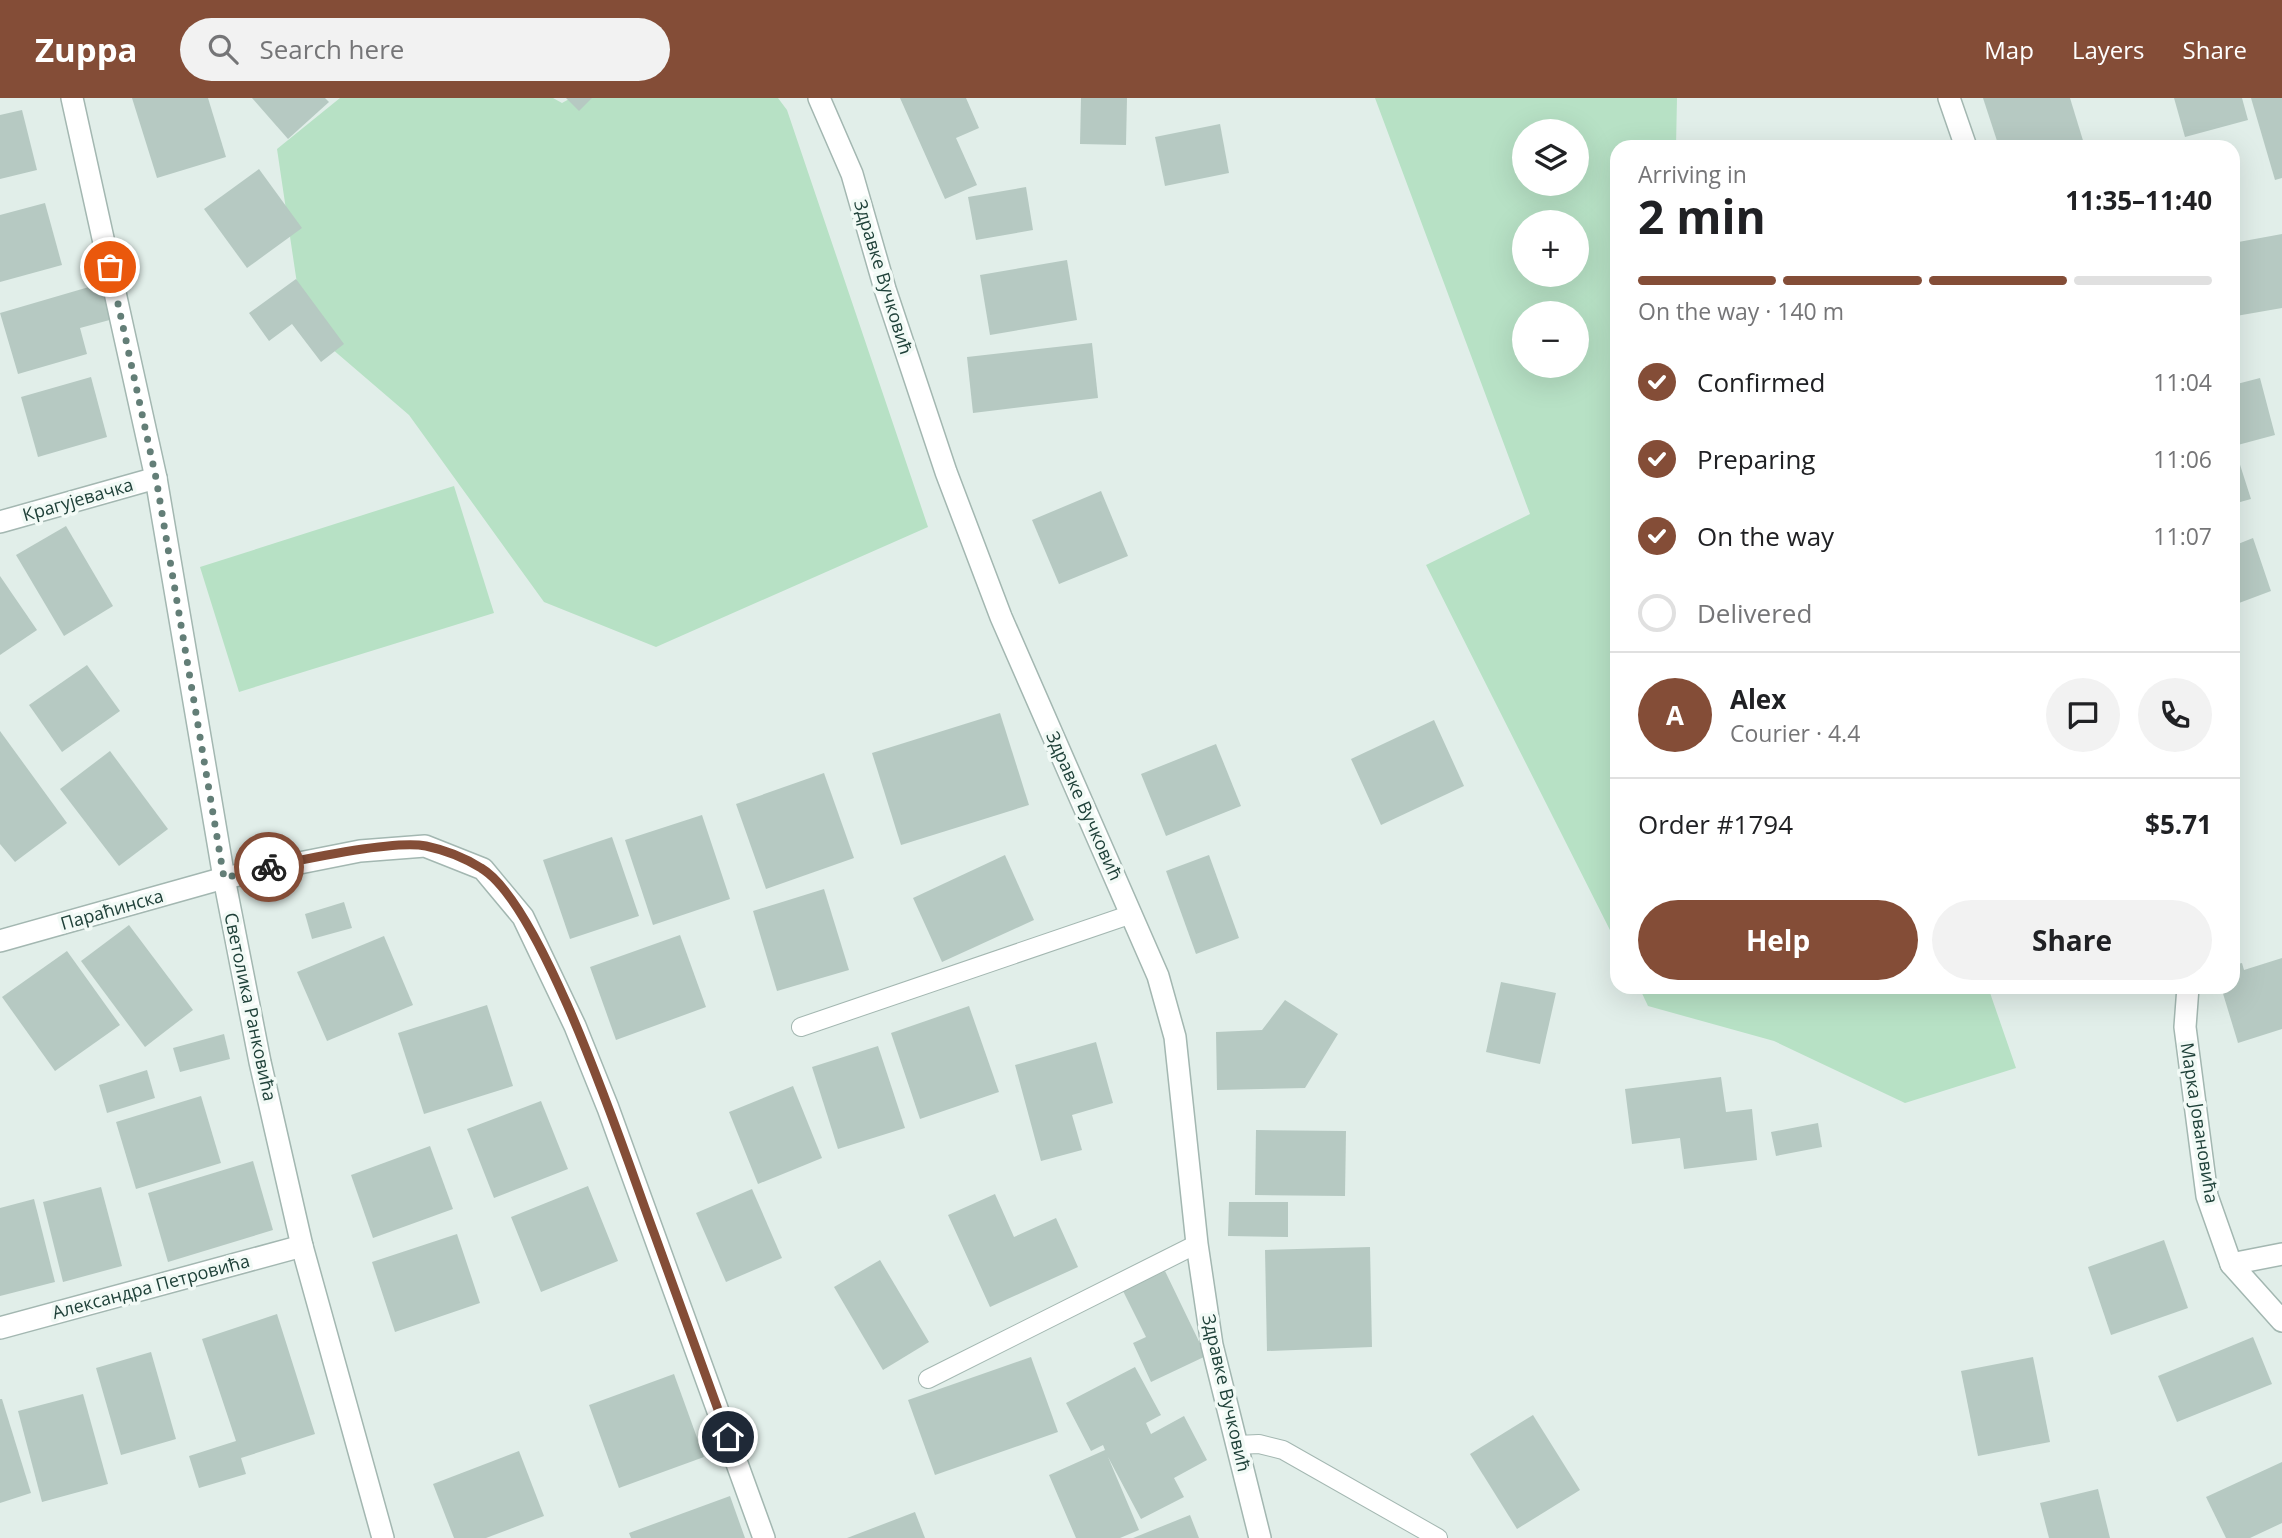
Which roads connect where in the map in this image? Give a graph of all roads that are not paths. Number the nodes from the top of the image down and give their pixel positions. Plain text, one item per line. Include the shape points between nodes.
1 (72, 98) edge
2 (818, 98) edge
3 (1948, 98) edge
4 (1963, 140) edge
5 (156, 478) junction
6 (0, 522) edge
7 (224, 878) junction
8 (1132, 914) junction
9 (0, 941) edge
10 (2187, 994) edge
11 (801, 1027) dead end
12 (1197, 1244) junction
13 (302, 1246) junction
14 (2282, 1254) edge
15 (2231, 1264) junction
16 (2282, 1321) edge
17 (0, 1328) edge
18 (928, 1380) dead end
19 (1237, 1444) junction
20 (383, 1538) edge
21 (764, 1538) edge
22 (1260, 1538) edge
23 (1438, 1538) edge

1 - 5 street, Светолика Ранковића
2 - 8 street, Здравке Вучковић via 852,174 950,484 1001,617
3 - 4 street
5 - 6 street, Крагујевачка
5 - 7 street, Светолика Ранковића
7 - 9 street, Параћинска
7 - 13 street, Светолика Ранковића
7 - 21 street, Параћинска via 360,851 425,846 484,869 505,892 551,971 594,1073
8 - 11 lane
8 - 12 street, Здравке Вучковић via 1158,976 1175,1037
10 - 15 street, Марка Јовановића via 2185,1027 2207,1196
12 - 18 lane
12 - 19 street, Здравке Вучковић via 1212,1345
13 - 17 street, Александра Петровића
13 - 20 street, Светолика Ранковића
14 - 15 street
15 - 16 street, Марка Јовановића
19 - 22 street, Здравке Вучковић
19 - 23 lane via 1283,1450

